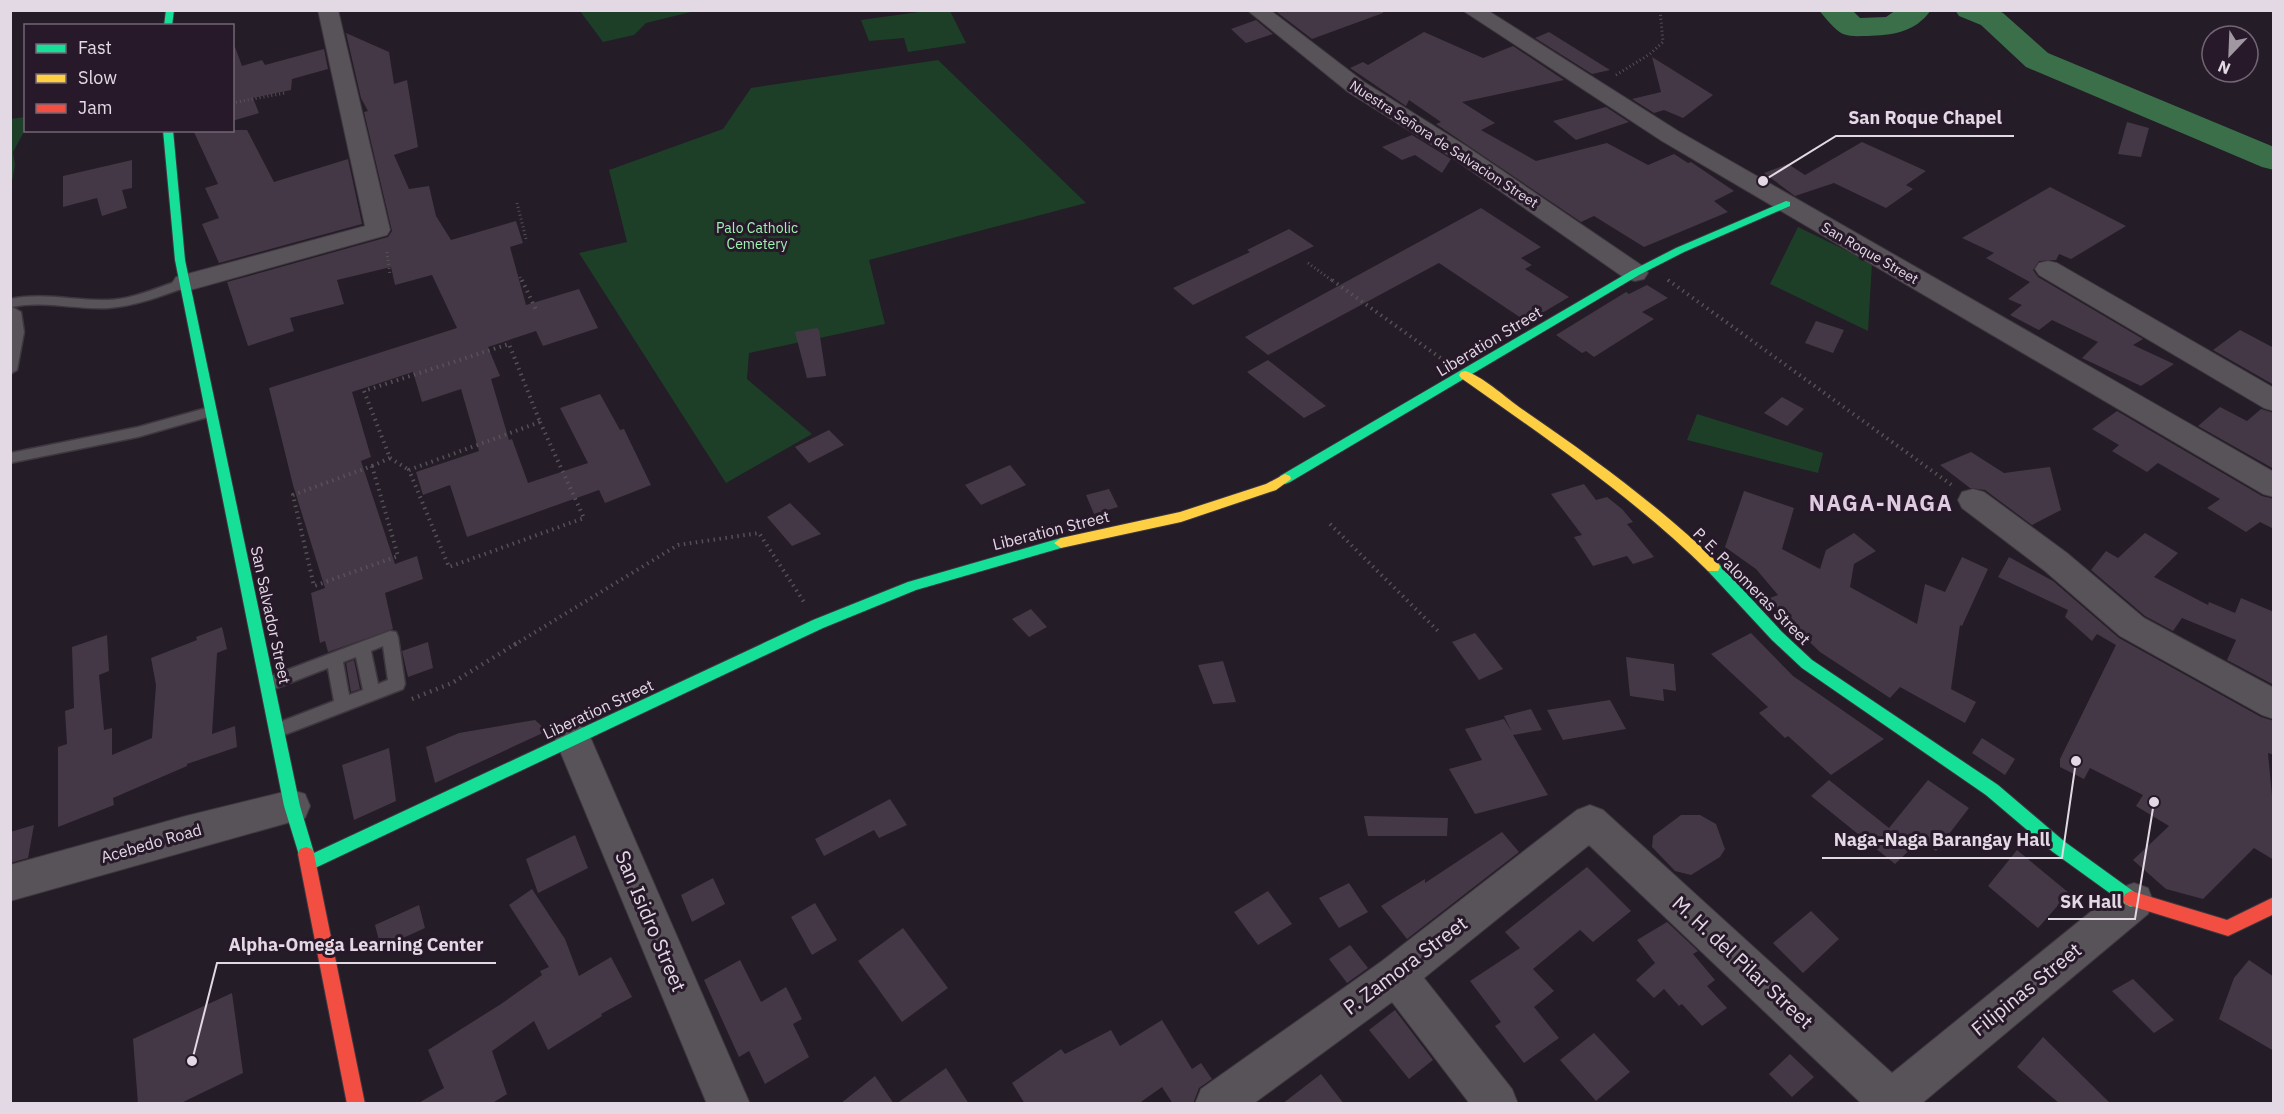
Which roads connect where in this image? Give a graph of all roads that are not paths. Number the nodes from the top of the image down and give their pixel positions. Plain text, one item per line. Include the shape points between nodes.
1 (328, 10) edge
2 (1257, 10) edge
3 (1472, 10) edge
4 (168, 132) edge
5 (1786, 204) junction
6 (2048, 268) dead end
7 (1635, 273) junction
8 (184, 283) junction
9 (10, 303) edge
10 (10, 310) edge
11 (10, 370) edge
12 (1465, 375) junction
13 (2274, 401) edge
14 (210, 412) junction
15 (10, 458) edge
16 (2274, 486) edge
17 (1973, 500) road end
18 (362, 648) junction
19 (334, 659) junction
20 (269, 684) junction
21 (372, 694) junction
22 (343, 705) junction
23 (2274, 705) edge
24 (278, 730) junction
25 (573, 740) junction
26 (292, 806) junction
27 (1590, 822) joint
28 (309, 862) junction
29 (10, 883) edge
30 (2133, 901) junction
31 (2274, 905) edge
32 (1396, 975) junction
33 (1891, 1102) edge
34 (356, 1104) edge
35 (729, 1104) edge
36 (1216, 1104) edge
37 (1497, 1104) edge

1 - 8 street via 378,230
2 - 7 street, Nuestra Señora de Salvacion Street via 1356,87 1458,151
3 - 5 street, San Roque Street via 1616,104
4 - 8 main road, San Salvador Street
5 - 7 main road, Liberation Street
5 - 16 street, San Roque Street
6 - 13 street
7 - 12 main road, Liberation Street
8 - 9 lane via 137,301 99,304 50,299
8 - 14 main road, San Salvador Street
10 - 11 lane via 15,312 18,332
12 - 25 main road, Liberation Street via 1271,487 1181,517 1037,548 914,585 818,624
12 - 30 main road, P. E. Palomeras Street via 1592,465 1693,547 1807,664 1992,790 2059,847
14 - 15 lane via 138,432
14 - 20 main road, San Salvador Street
17 - 23 street via 2056,562 2132,627
18 - 19 lane
18 - 21 lane
18 - 21 lane via 390,637 397,684
19 - 20 lane
19 - 22 lane
20 - 24 main road, San Salvador Street
21 - 22 lane
22 - 24 lane
24 - 26 main road, San Salvador Street
25 - 28 main road, Liberation Street
25 - 35 street, San Isidro Street
26 - 28 main road, San Salvador Street
26 - 29 street, Acebedo Road
27 - 32 street, P. Zamora Street
27 - 33 street, M. H. del Pilar Street
28 - 34 main road, San Salvador Street
30 - 31 main road via 2228,928
30 - 33 street, Filipinas Street
32 - 36 street, P. Zamora Street
32 - 37 street

